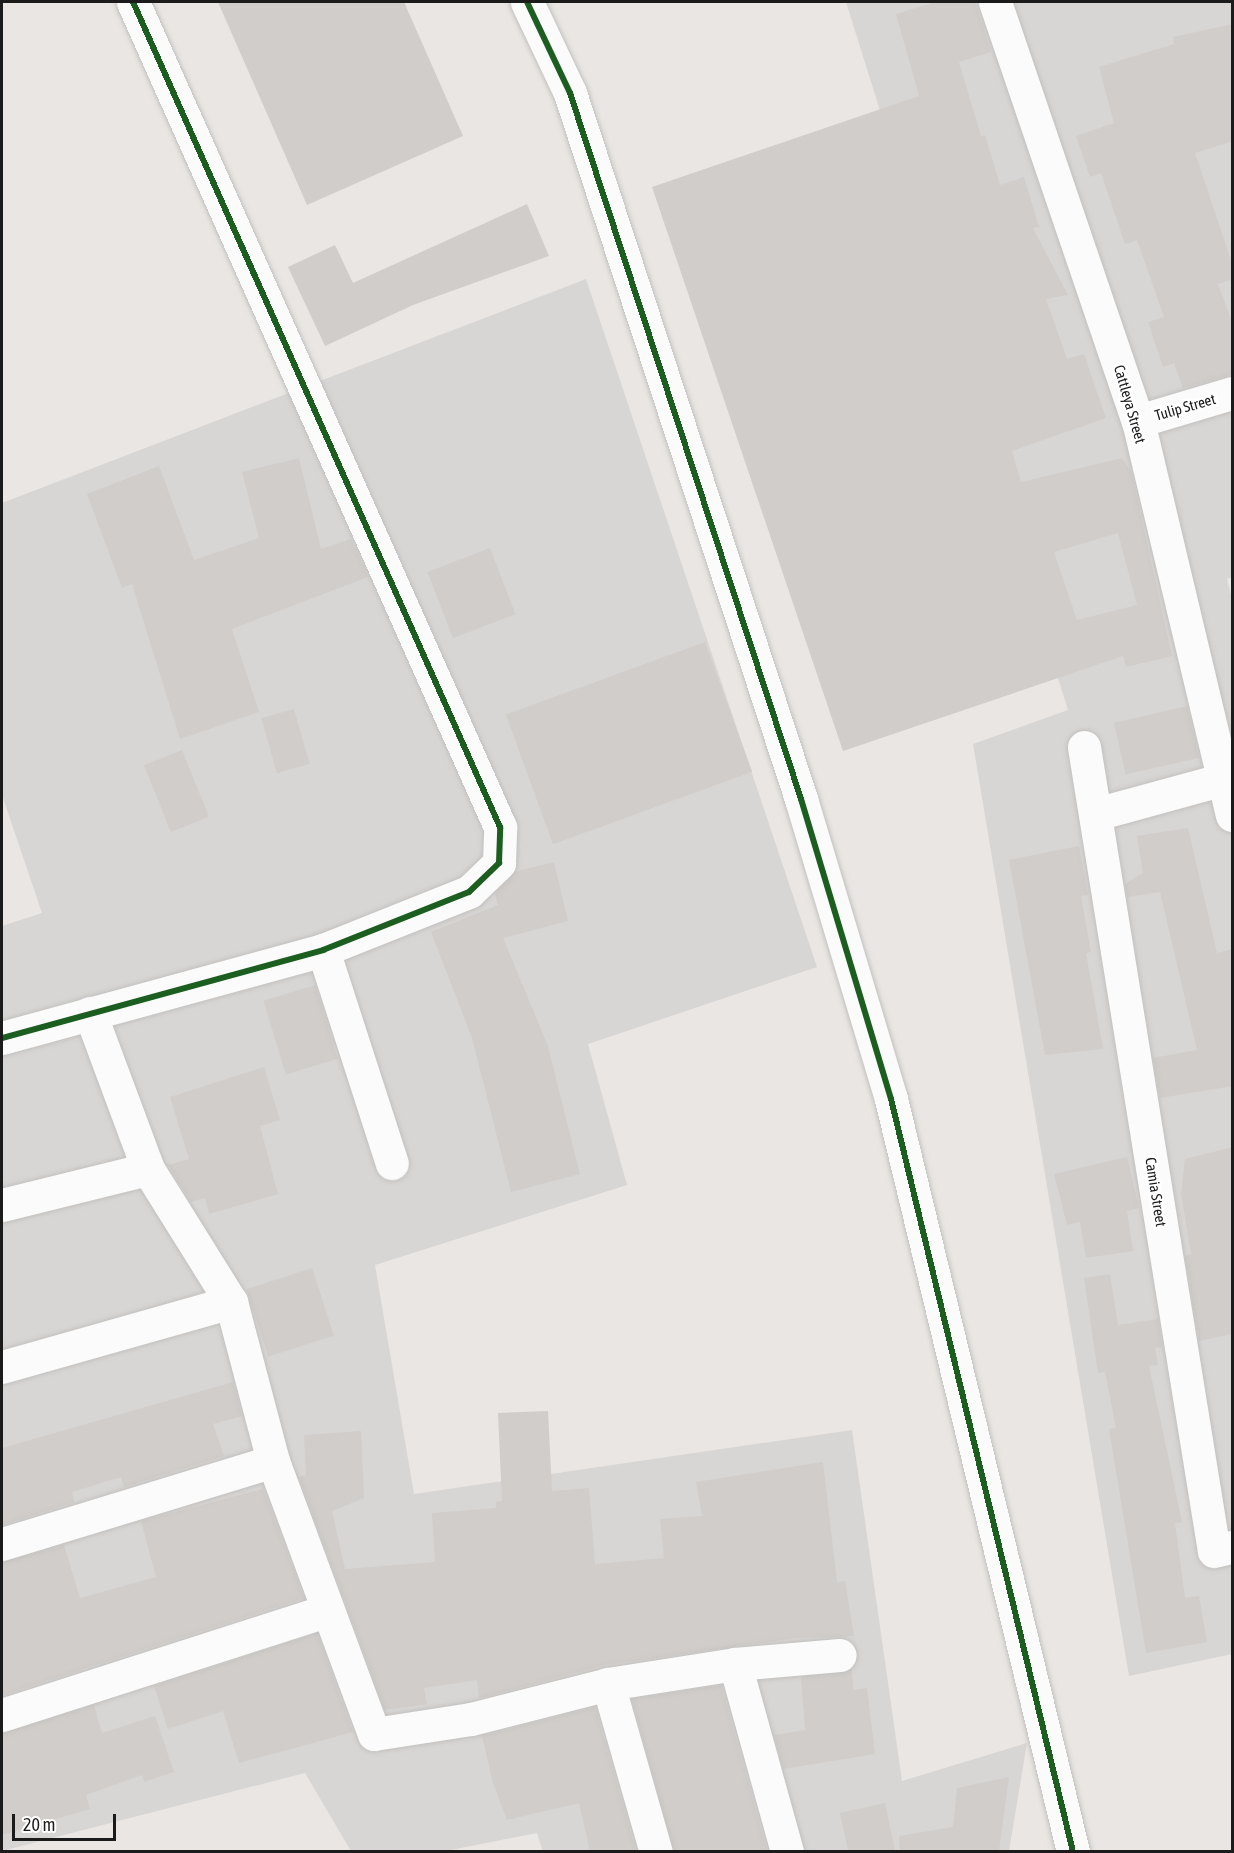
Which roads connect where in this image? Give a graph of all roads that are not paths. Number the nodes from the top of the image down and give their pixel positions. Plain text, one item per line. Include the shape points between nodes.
1 (132, 2) edge
2 (527, 2) edge
3 (996, 2) edge
4 (1233, 393) edge
5 (1138, 421) junction
6 (1084, 747) dead end
7 (1224, 779) junction
8 (1096, 814) junction
9 (1233, 815) edge
10 (323, 950) junction
11 (90, 1013) junction
12 (2, 1038) edge
13 (392, 1162) dead end
14 (148, 1169) junction
15 (2, 1205) edge
16 (231, 1302) junction
17 (2, 1367) edge
18 (273, 1461) junction
19 (2, 1544) edge
20 (1233, 1546) edge
21 (325, 1611) junction
22 (840, 1654) dead end
23 (735, 1664) junction
24 (608, 1684) junction
25 (2, 1715) edge
26 (656, 1851) edge
27 (787, 1851) edge
28 (1073, 1851) edge

1 - 10 street via 500,827 499,863 469,892
2 - 28 street via 570,93 801,799 891,1099
3 - 5 street, Cattleya Street
4 - 5 street, Tulip Street
5 - 7 street, Cattleya Street
6 - 8 street, Camia Street
7 - 8 street
7 - 9 street, Cattleya Street
8 - 20 street, Camia Street via 1214,1551
10 - 11 street
10 - 13 street
11 - 12 street
11 - 14 street
14 - 15 street
14 - 16 street
16 - 17 street
16 - 18 street
18 - 19 street
18 - 21 street
21 - 24 street via 374,1734 471,1719
21 - 25 street
22 - 23 street
23 - 24 street
23 - 27 street
24 - 26 street

